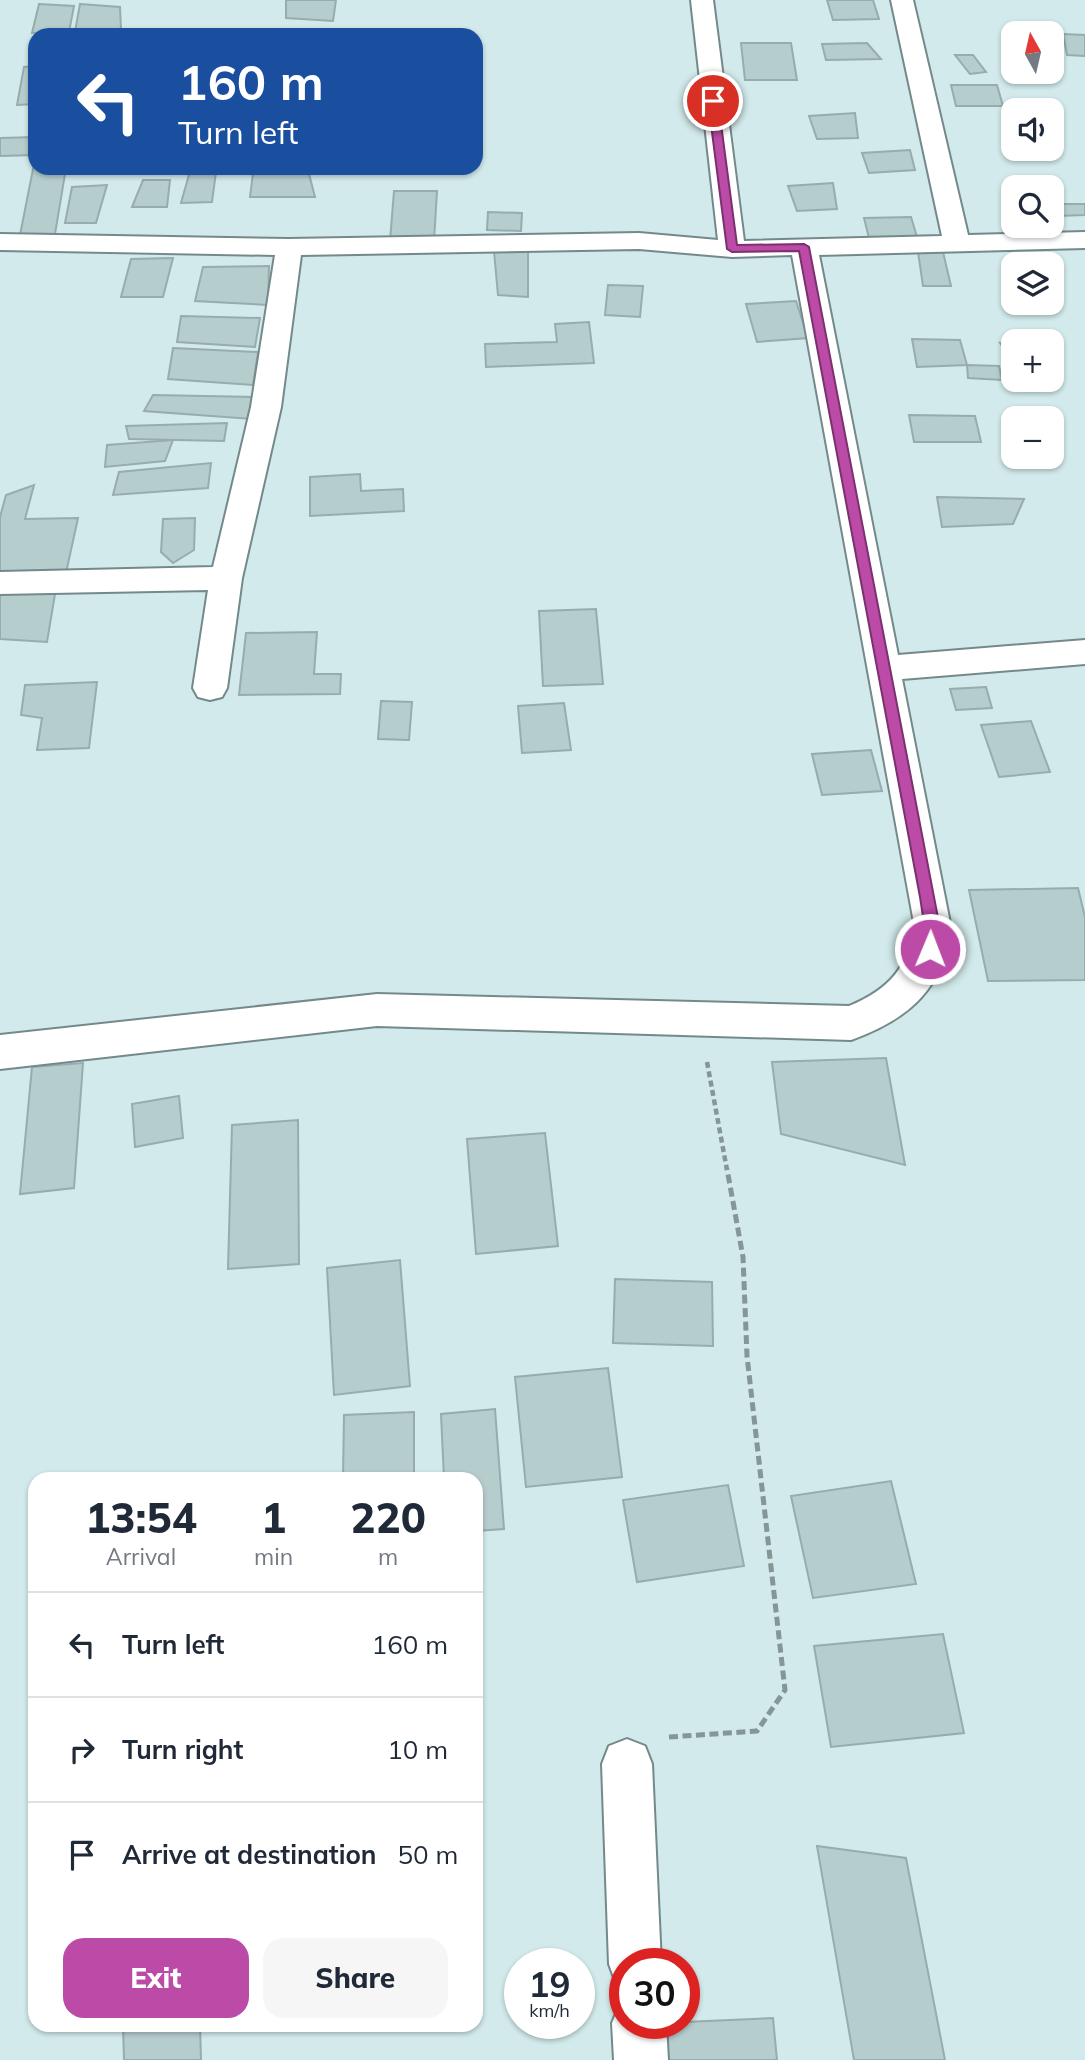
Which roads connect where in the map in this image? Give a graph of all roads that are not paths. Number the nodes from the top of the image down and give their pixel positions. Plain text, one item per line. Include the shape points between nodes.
1 (702, 0) edge
2 (902, 0) edge
3 (1085, 240) edge
4 (0, 242) edge
5 (957, 243) junction
6 (289, 247) junction
7 (804, 247) junction
8 (732, 249) junction
9 (226, 578) junction
10 (0, 583) edge
11 (1085, 652) edge
12 (885, 668) junction
13 (210, 688) dead end
14 (0, 1052) edge
15 (627, 1764) road end
16 (634, 1948) edge
17 (640, 2039) edge
18 (641, 2060) edge

1 - 8 street
2 - 5 street
3 - 5 street
4 - 6 street
5 - 7 street
6 - 8 street via 639,241
6 - 9 street via 266,407
7 - 8 street
7 - 12 street
9 - 10 street
9 - 13 street
11 - 12 street
12 - 14 street via 932,923 930,949 907,989 877,1012 852,1023 377,1010
15 - 16 street
17 - 18 street

